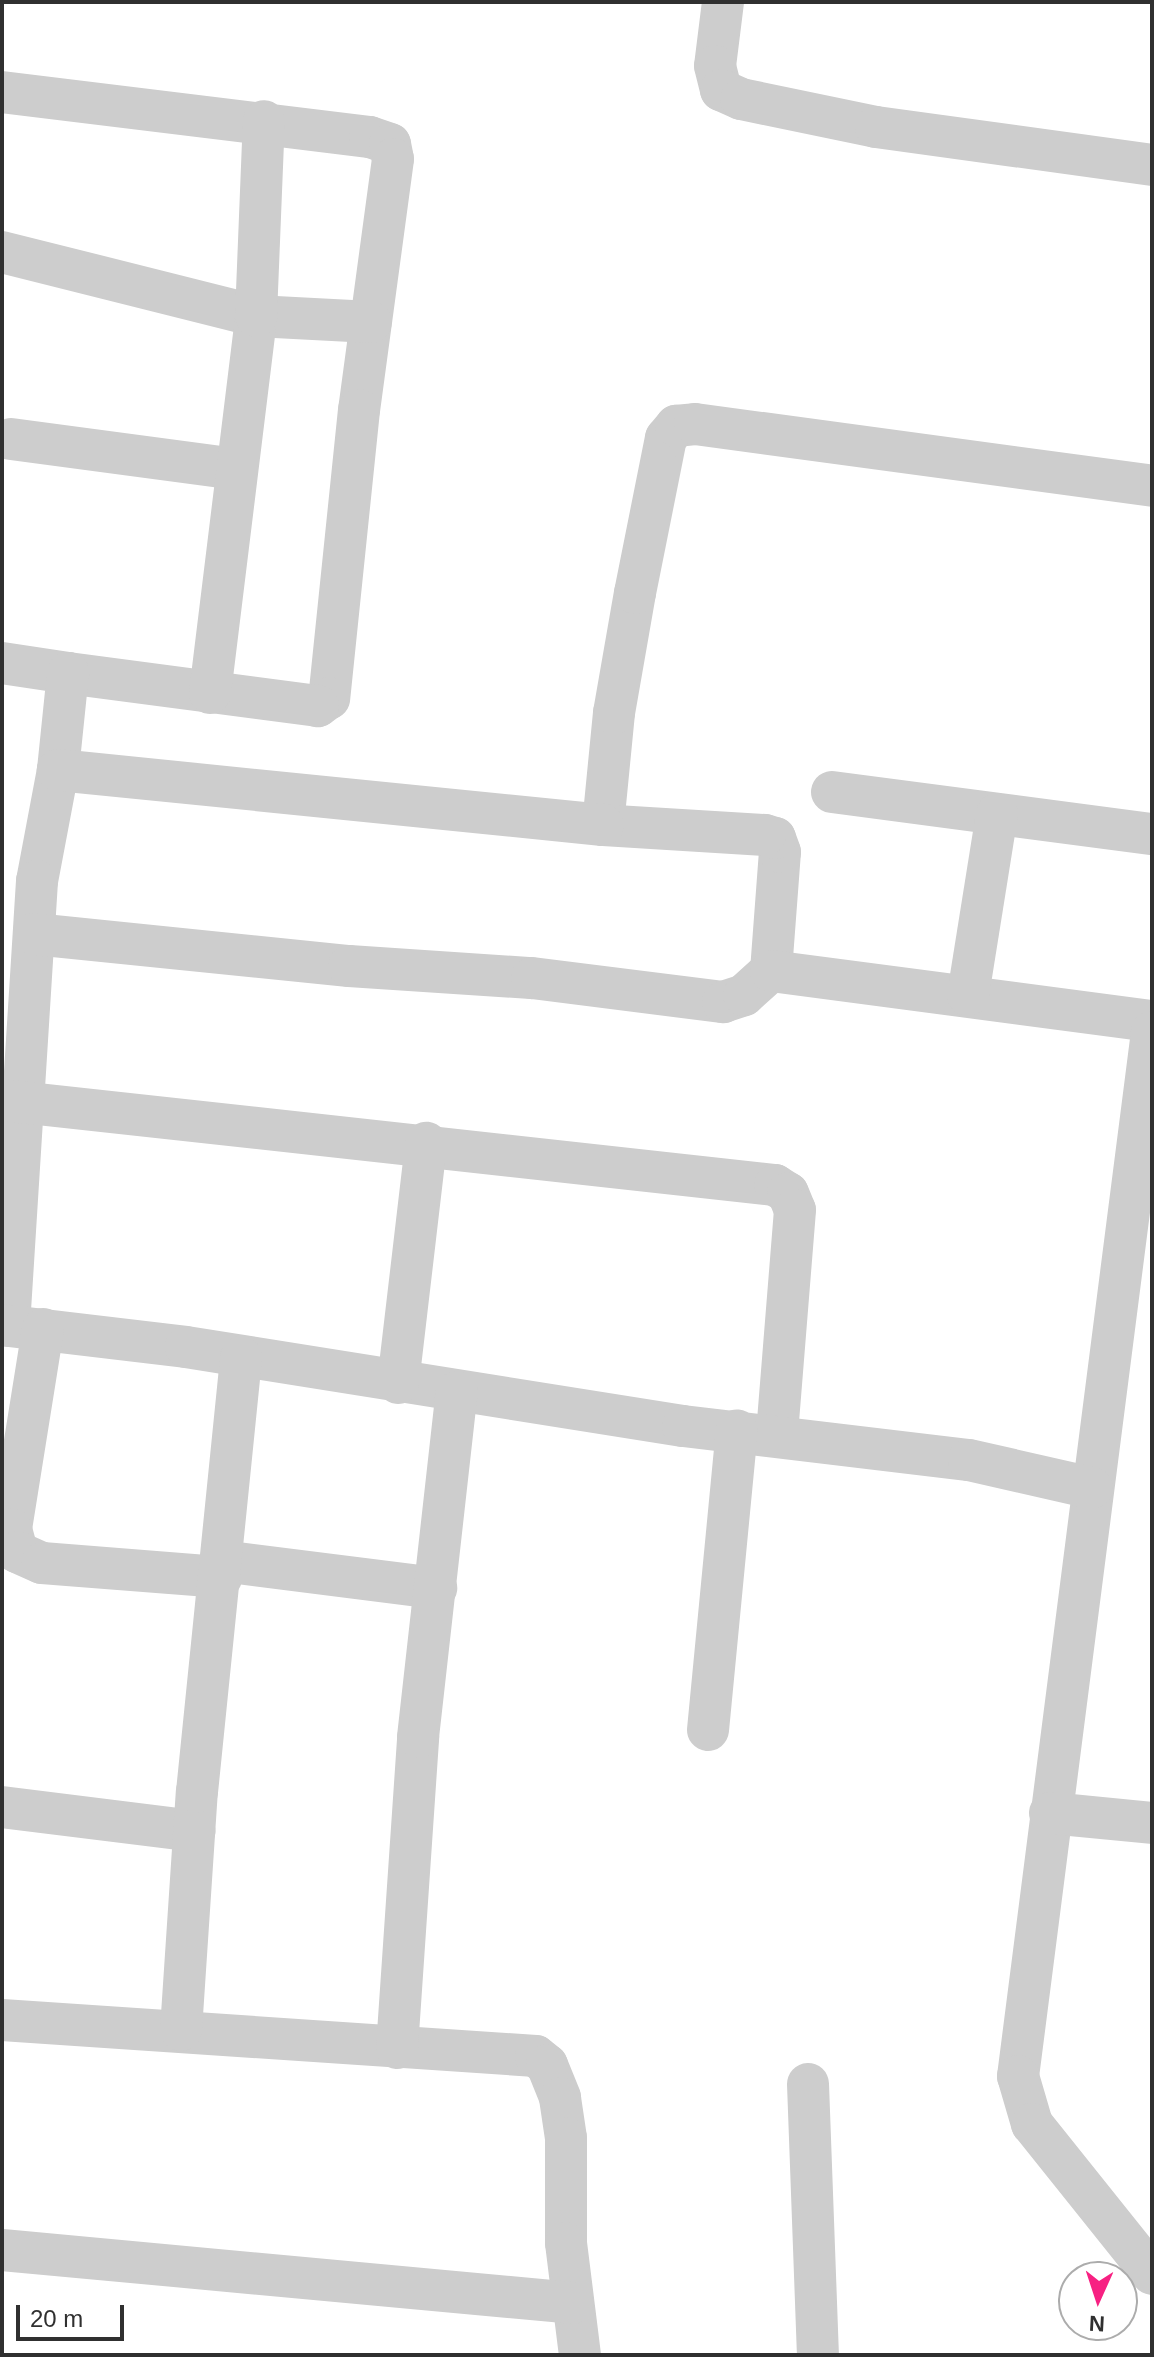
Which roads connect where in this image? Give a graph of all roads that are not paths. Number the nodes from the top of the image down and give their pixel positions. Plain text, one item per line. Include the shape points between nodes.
1 (723, 2) edge
2 (2, 92) edge
3 (264, 121) junction
4 (1152, 165) edge
5 (2, 252) edge
6 (256, 316) junction
7 (371, 322) junction
8 (11, 439) dead end
9 (236, 469) junction
10 (1152, 486) edge
11 (2, 663) edge
12 (68, 673) junction
13 (210, 693) junction
14 (58, 770) junction
15 (832, 792) dead end
16 (997, 814) junction
17 (603, 825) junction
18 (1152, 834) edge
19 (34, 934) junction
20 (771, 971) junction
21 (968, 995) junction
22 (1152, 1021) edge
23 (1152, 1032) edge
24 (12, 1101) edge
25 (426, 1143) junction
26 (1143, 1166) edge
27 (18, 1326) edge
28 (241, 1357) junction
29 (398, 1383) junction
30 (457, 1392) junction
31 (757, 1432) junction
32 (1092, 1488) junction
33 (222, 1569) junction
34 (436, 1588) junction
35 (708, 1730) dead end
36 (2, 1807) edge
37 (1050, 1813) junction
38 (1152, 1823) edge
39 (195, 1831) junction
40 (2, 2020) edge
41 (181, 2030) junction
42 (397, 2048) junction
43 (808, 2084) dead end
44 (2, 2250) edge
45 (1152, 2274) edge
46 (573, 2303) junction
47 (580, 2355) edge
48 (818, 2355) edge

1 - 4 street via 715,66 721,90 741,99 890,129
2 - 3 street
3 - 6 street
3 - 7 street via 390,144 393,159
5 - 6 street
6 - 7 street
6 - 9 street
7 - 13 street via 329,698 318,706
8 - 9 street
9 - 13 street
10 - 17 street via 695,424 676,426 663,452 635,593 614,713
11 - 12 street
12 - 13 street
12 - 14 street
14 - 17 street
14 - 19 street via 37,881
15 - 16 street
16 - 18 street
16 - 21 street
17 - 20 street via 775,838 780,852
19 - 20 street via 349,966 532,978 713,1002 744,995
19 - 24 street
20 - 21 street
21 - 22 street
23 - 26 street
24 - 25 street
24 - 27 street
25 - 29 street
25 - 31 street via 757,1182 788,1193 795,1210
26 - 32 street
27 - 28 street
27 - 33 street via 11,1529 17,1552 42,1563
28 - 29 street
28 - 33 street
29 - 30 street
30 - 31 street
30 - 34 street
31 - 32 street via 969,1460
31 - 35 street
32 - 37 street
33 - 34 street
33 - 39 street
34 - 42 street via 418,1737
36 - 39 street
37 - 38 street
37 - 45 street via 1019,2049 1023,2100 1032,2124
39 - 41 street
40 - 41 street
41 - 42 street
42 - 46 street via 529,2054 547,2065 560,2098 566,2138 566,2243
43 - 48 street
44 - 46 street
46 - 47 street

